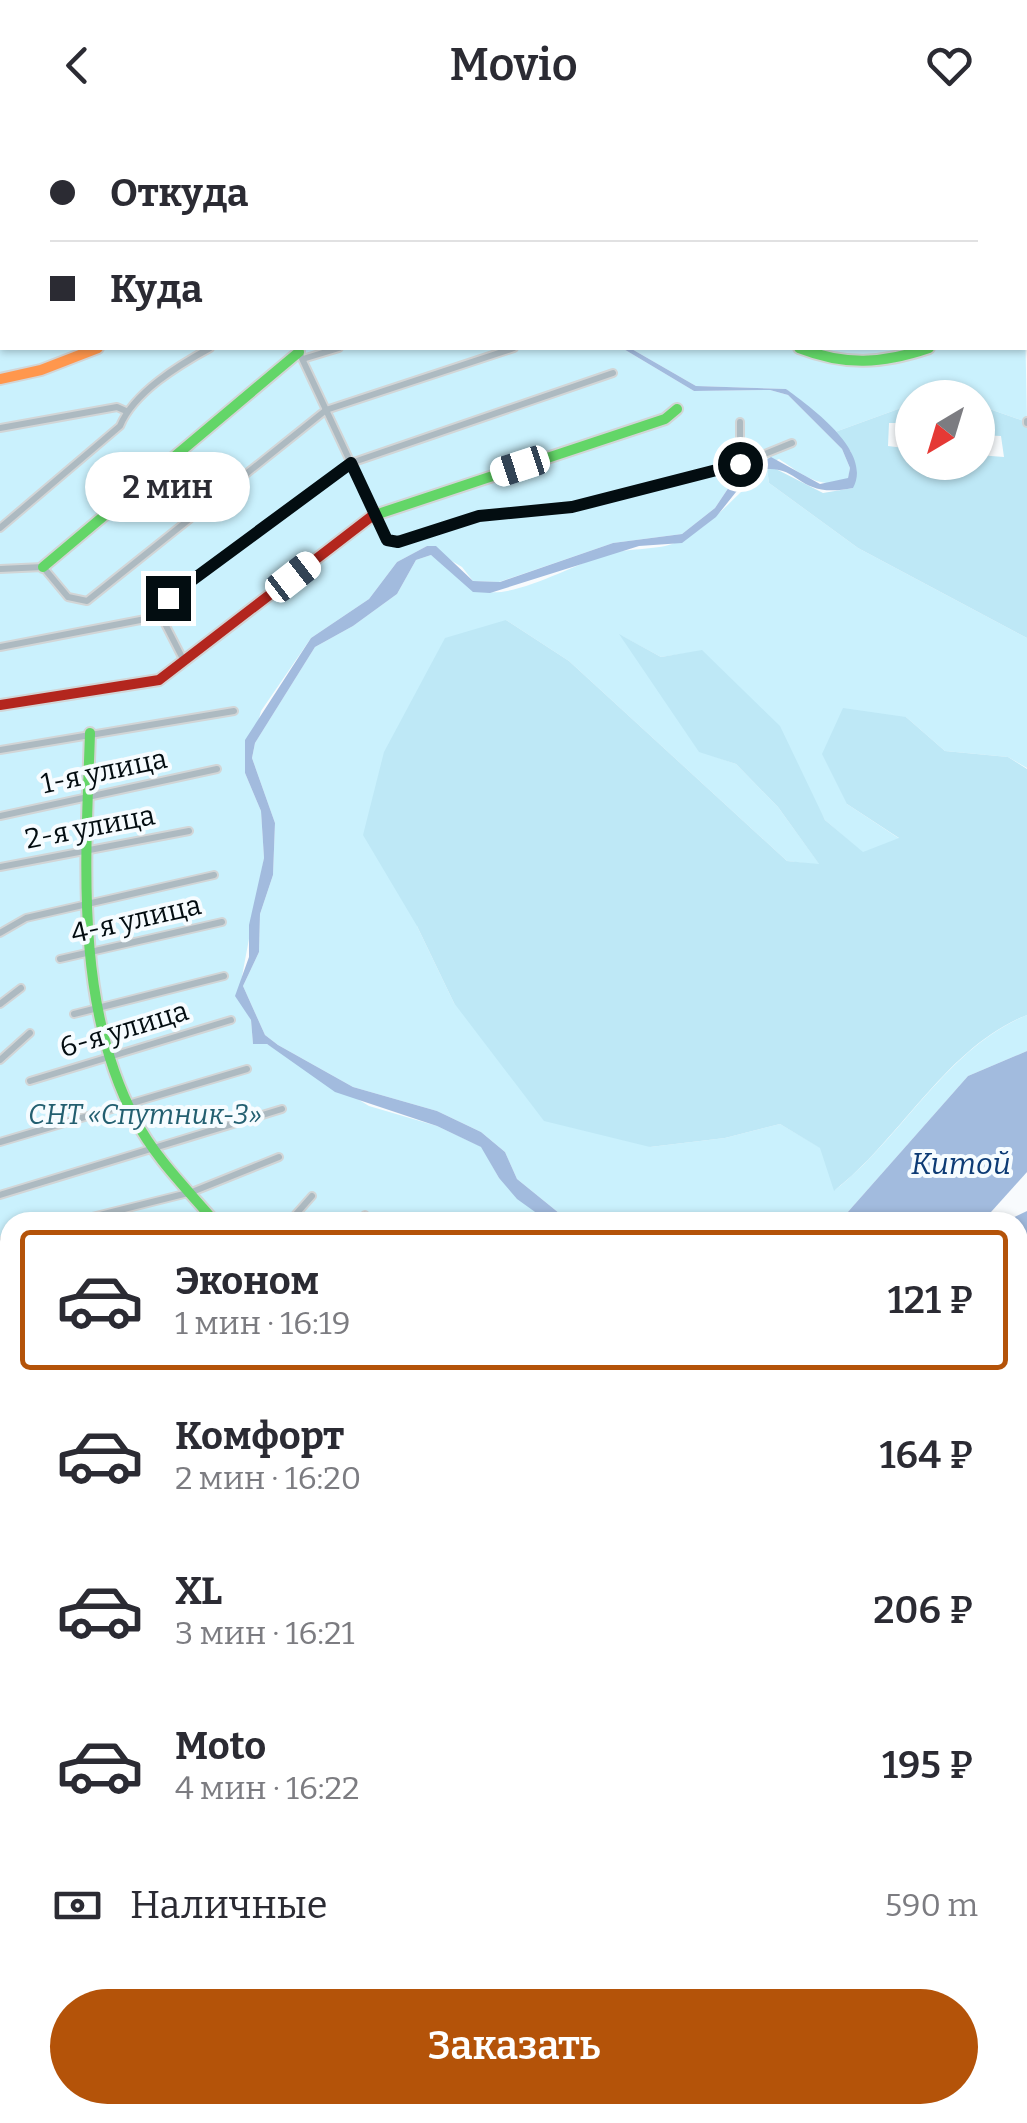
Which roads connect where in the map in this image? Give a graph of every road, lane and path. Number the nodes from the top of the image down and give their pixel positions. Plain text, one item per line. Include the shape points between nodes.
1 (93, 350) edge
2 (206, 350) edge
3 (508, 350) edge
4 (804, 350) edge
5 (924, 350) edge
6 (301, 353) edge
7 (613, 372) dead end
8 (0, 378) edge
9 (677, 409) dead end
10 (326, 410) junction
11 (126, 411) junction
12 (740, 422) dead end
13 (0, 428) edge
14 (792, 443) dead end
15 (351, 463) junction
16 (740, 464) junction
17 (374, 514) junction
18 (0, 528) edge
19 (43, 567) junction
20 (0, 569) edge
21 (162, 616) junction
22 (0, 648) edge
23 (184, 662) junction
24 (0, 706) edge
25 (234, 711) dead end
26 (90, 732) junction
27 (0, 750) edge
28 (217, 769) dead end
29 (88, 798) junction
30 (0, 816) edge
31 (189, 831) dead end
32 (90, 849) junction
33 (0, 867) edge
34 (214, 875) dead end
35 (90, 906) junction
36 (222, 922) dead end
37 (0, 933) edge
38 (94, 953) junction
39 (60, 959) dead end
40 (224, 976) dead end
41 (22, 988) dead end
42 (0, 1004) edge
43 (99, 1007) junction
44 (74, 1014) dead end
45 (232, 1020) dead end
46 (30, 1034) dead end
47 (0, 1045) edge
48 (3, 1057) edge
49 (112, 1057) junction
50 (247, 1069) dead end
51 (30, 1080) dead end
52 (129, 1107) junction
53 (282, 1109) dead end
54 (0, 1142) edge
55 (154, 1150) junction
56 (279, 1157) dead end
57 (192, 1192) junction
58 (0, 1195) edge
59 (312, 1196) dead end
60 (112, 1212) edge
61 (204, 1212) edge
62 (298, 1212) edge

1 - 8 street
2 - 11 street
3 - 10 street
4 - 5 street via 825,359 886,365
6 - 10 street
6 - 19 street
7 - 15 street
9 - 17 street via 665,419
10 - 15 street
10 - 19 street via 86,601 68,598
11 - 13 street via 117,406
11 - 18 street via 120,426
12 - 16 street
14 - 16 street
15 - 17 street
15 - 21 street via 168,598
16 - 17 street via 572,507 479,516 398,542 387,540
17 - 23 street
19 - 20 street
21 - 22 street
21 - 23 street
23 - 24 street via 159,680
25 - 26 street
26 - 27 street
26 - 29 street
28 - 29 street, 1-я улица
29 - 30 street, 1-я улица
29 - 32 street
31 - 32 street, 2-я улица
32 - 33 street, 2-я улица
32 - 35 street
34 - 35 street
35 - 37 street via 26,918
35 - 38 street
36 - 38 street, 4-я улица
38 - 39 street, 4-я улица
38 - 43 street
40 - 43 street
41 - 42 street
43 - 44 street
43 - 49 street
45 - 49 street, 6-я улица
46 - 48 street
47 - 48 street
49 - 51 street, 6-я улица
49 - 52 street
50 - 52 street
52 - 54 street
52 - 55 street
53 - 55 street
55 - 57 street
55 - 58 street
56 - 57 street
57 - 60 street
57 - 61 street
59 - 62 street

